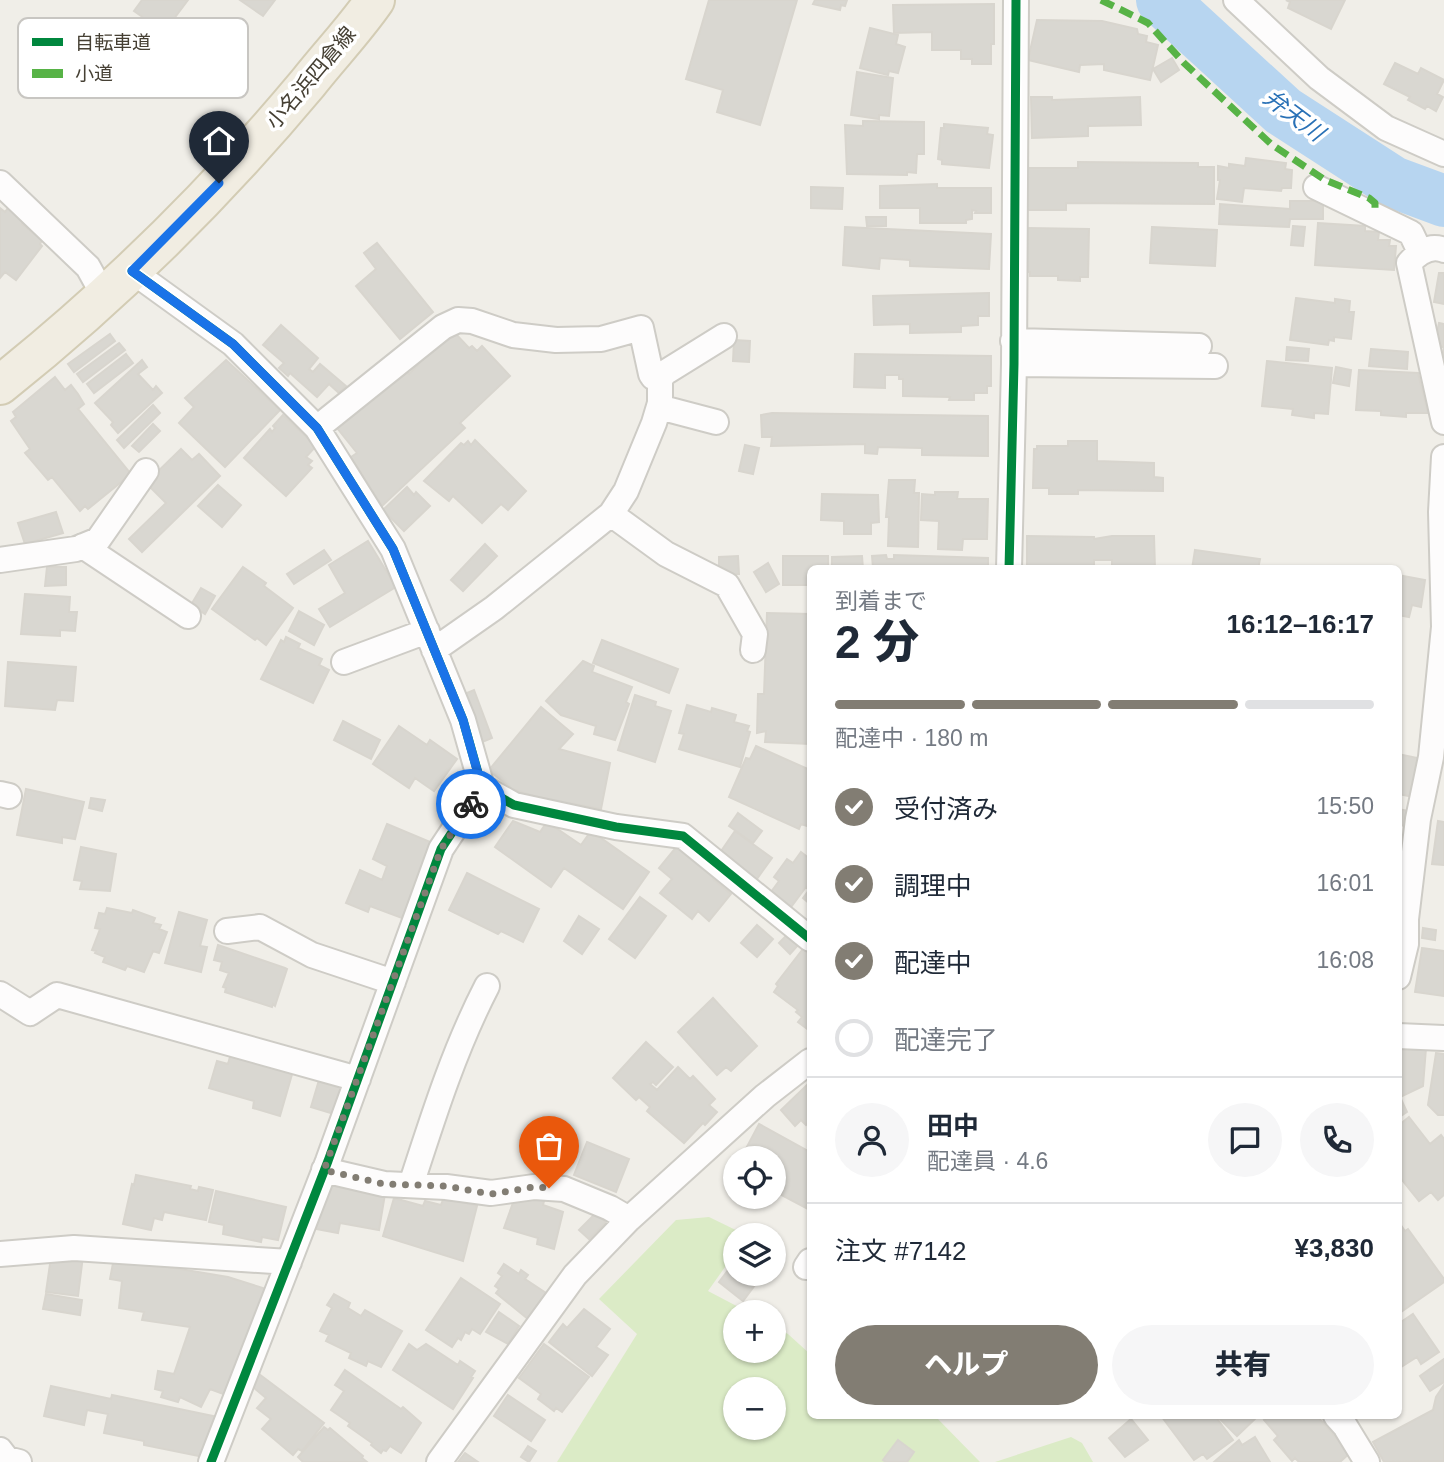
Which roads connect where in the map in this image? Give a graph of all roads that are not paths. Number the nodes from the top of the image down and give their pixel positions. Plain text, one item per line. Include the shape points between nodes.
1 (375, 0) edge
2 (1016, 0) edge
3 (1241, 2) edge
4 (1444, 154) edge
5 (0, 183) edge
6 (1317, 187) dead end
7 (1432, 251) edge
8 (118, 284) junction
9 (724, 336) dead end
10 (1199, 346) dead end
11 (1014, 352) junction
12 (1215, 366) dead end
13 (660, 378) junction
14 (0, 385) edge
15 (659, 407) junction
16 (716, 422) dead end
17 (1444, 422) edge
18 (317, 428) junction
19 (1444, 457) edge
20 (146, 471) dead end
21 (611, 514) junction
22 (83, 546) junction
23 (1009, 565) edge
24 (1, 566) edge
25 (188, 616) dead end
26 (1444, 627) edge
27 (431, 641) junction
28 (753, 650) dead end
29 (344, 662) dead end
30 (482, 788) junction
31 (227, 930) dead end
32 (807, 937) edge
33 (1402, 960) edge
34 (393, 982) junction
35 (488, 986) dead end
36 (0, 995) edge
37 (1402, 1037) edge
38 (1444, 1038) edge
39 (807, 1063) edge
40 (358, 1079) junction
41 (324, 1170) junction
42 (411, 1185) junction
43 (629, 1219) junction
44 (0, 1254) edge
45 (289, 1262) junction
46 (1339, 1419) edge
47 (0, 1450) edge
48 (19, 1462) edge
49 (211, 1462) edge
50 (439, 1462) edge
51 (1367, 1462) edge

1 - 8 main road, 小名浜四倉線 via 258,142
2 - 11 street
3 - 4 street via 1319,78 1386,128
5 - 8 street via 88,267
6 - 7 street via 1411,233
7 - 17 street via 1409,263
8 - 14 main road, 小名浜四倉線
8 - 18 street via 233,344
9 - 13 street
10 - 11 street
11 - 12 street
11 - 23 street
13 - 15 street
13 - 18 street via 653,377 641,328 601,339 556,340 513,335 458,320 443,327
15 - 16 street
15 - 21 street via 626,492
18 - 27 street via 393,549
19 - 26 street
20 - 22 street via 98,540
21 - 27 street via 494,608
21 - 28 street via 666,554 727,585 755,634
22 - 24 street
22 - 25 street
26 - 33 street
27 - 29 street
27 - 30 street via 463,720
30 - 32 street via 513,805 683,836
30 - 34 street via 441,849
31 - 34 street via 260,927 312,955
34 - 40 street
35 - 42 street via 443,1084
36 - 40 street via 30,1013 57,995
37 - 38 street
39 - 43 street
40 - 41 street
41 - 42 street via 384,1184
41 - 45 street
42 - 43 street via 491,1194 534,1187 564,1189
43 - 50 street via 575,1275
44 - 45 street via 74,1248
45 - 49 street
46 - 51 street
47 - 48 street

